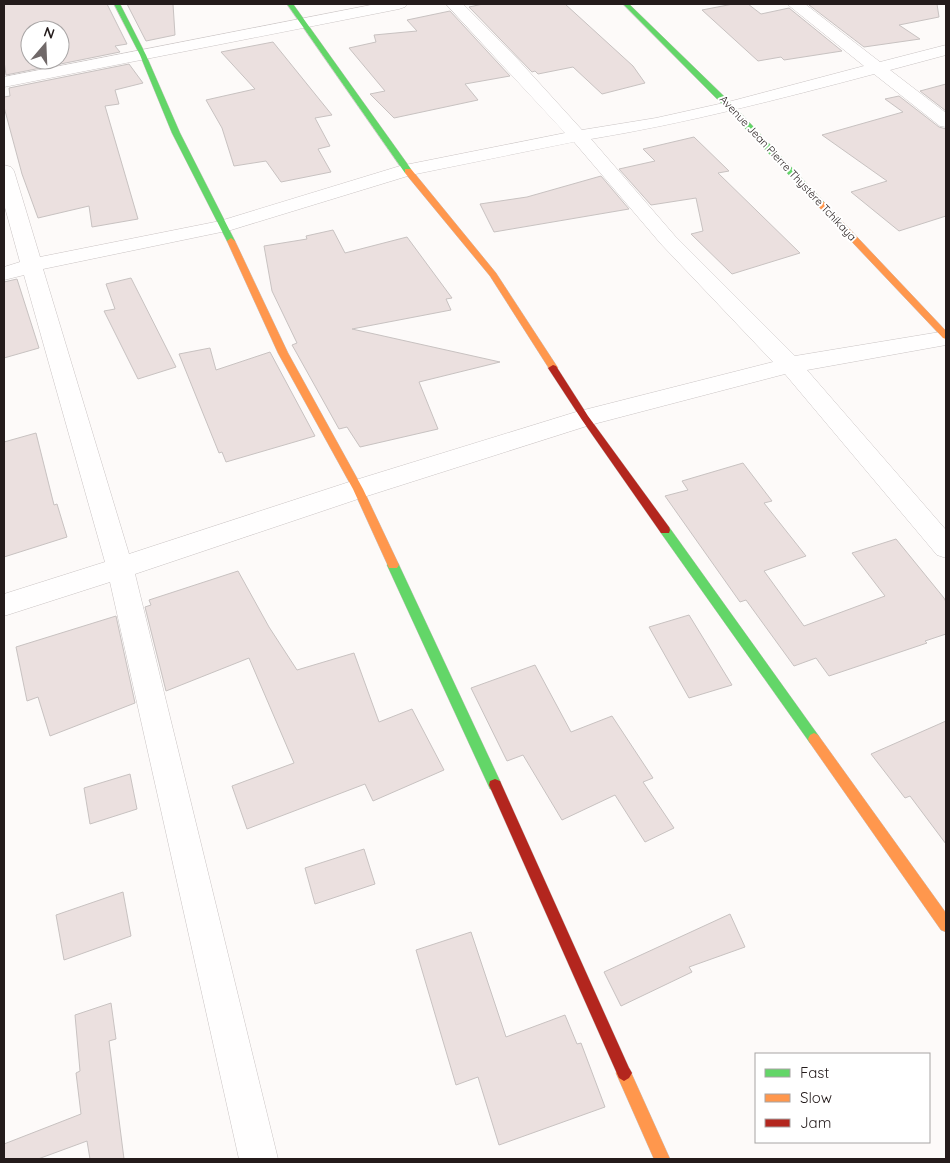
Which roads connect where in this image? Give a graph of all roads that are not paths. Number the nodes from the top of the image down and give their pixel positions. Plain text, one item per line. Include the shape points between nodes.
1 (117, 4) edge
2 (290, 4) edge
3 (400, 4) edge
4 (454, 4) edge
5 (626, 4) edge
6 (795, 4) edge
7 (304, 22) junction
8 (946, 50) edge
9 (142, 56) junction
10 (878, 68) junction
11 (4, 82) edge
12 (730, 107) junction
13 (946, 122) edge
14 (578, 136) junction
15 (407, 170) junction
16 (4, 171) edge
17 (224, 226) junction
18 (32, 265) junction
19 (4, 274) edge
20 (946, 337) edge
21 (790, 365) junction
22 (585, 418) junction
23 (358, 489) junction
24 (946, 548) edge
25 (120, 568) junction
26 (4, 604) edge
27 (946, 925) edge
28 (258, 1159) edge
29 (662, 1159) edge

1 - 9 street
2 - 7 street
3 - 7 street
4 - 14 street
5 - 12 street, Avenue Jean Pierre Thystère Tchikaya
6 - 10 street
7 - 9 street
7 - 15 street
8 - 10 street
9 - 11 street
9 - 17 street via 176,133
10 - 12 street
10 - 13 street
12 - 14 street
12 - 20 street, Avenue Jean Pierre Thystère Tchikaya
14 - 15 street
14 - 21 street via 668,240
15 - 17 street
15 - 22 street via 493,275
16 - 18 street
17 - 18 street
17 - 23 street via 283,353
18 - 19 street
18 - 25 street
20 - 21 street
21 - 22 street
21 - 24 street
22 - 23 street
22 - 27 street
23 - 25 street
23 - 29 street via 481,754
25 - 26 street
25 - 28 street

